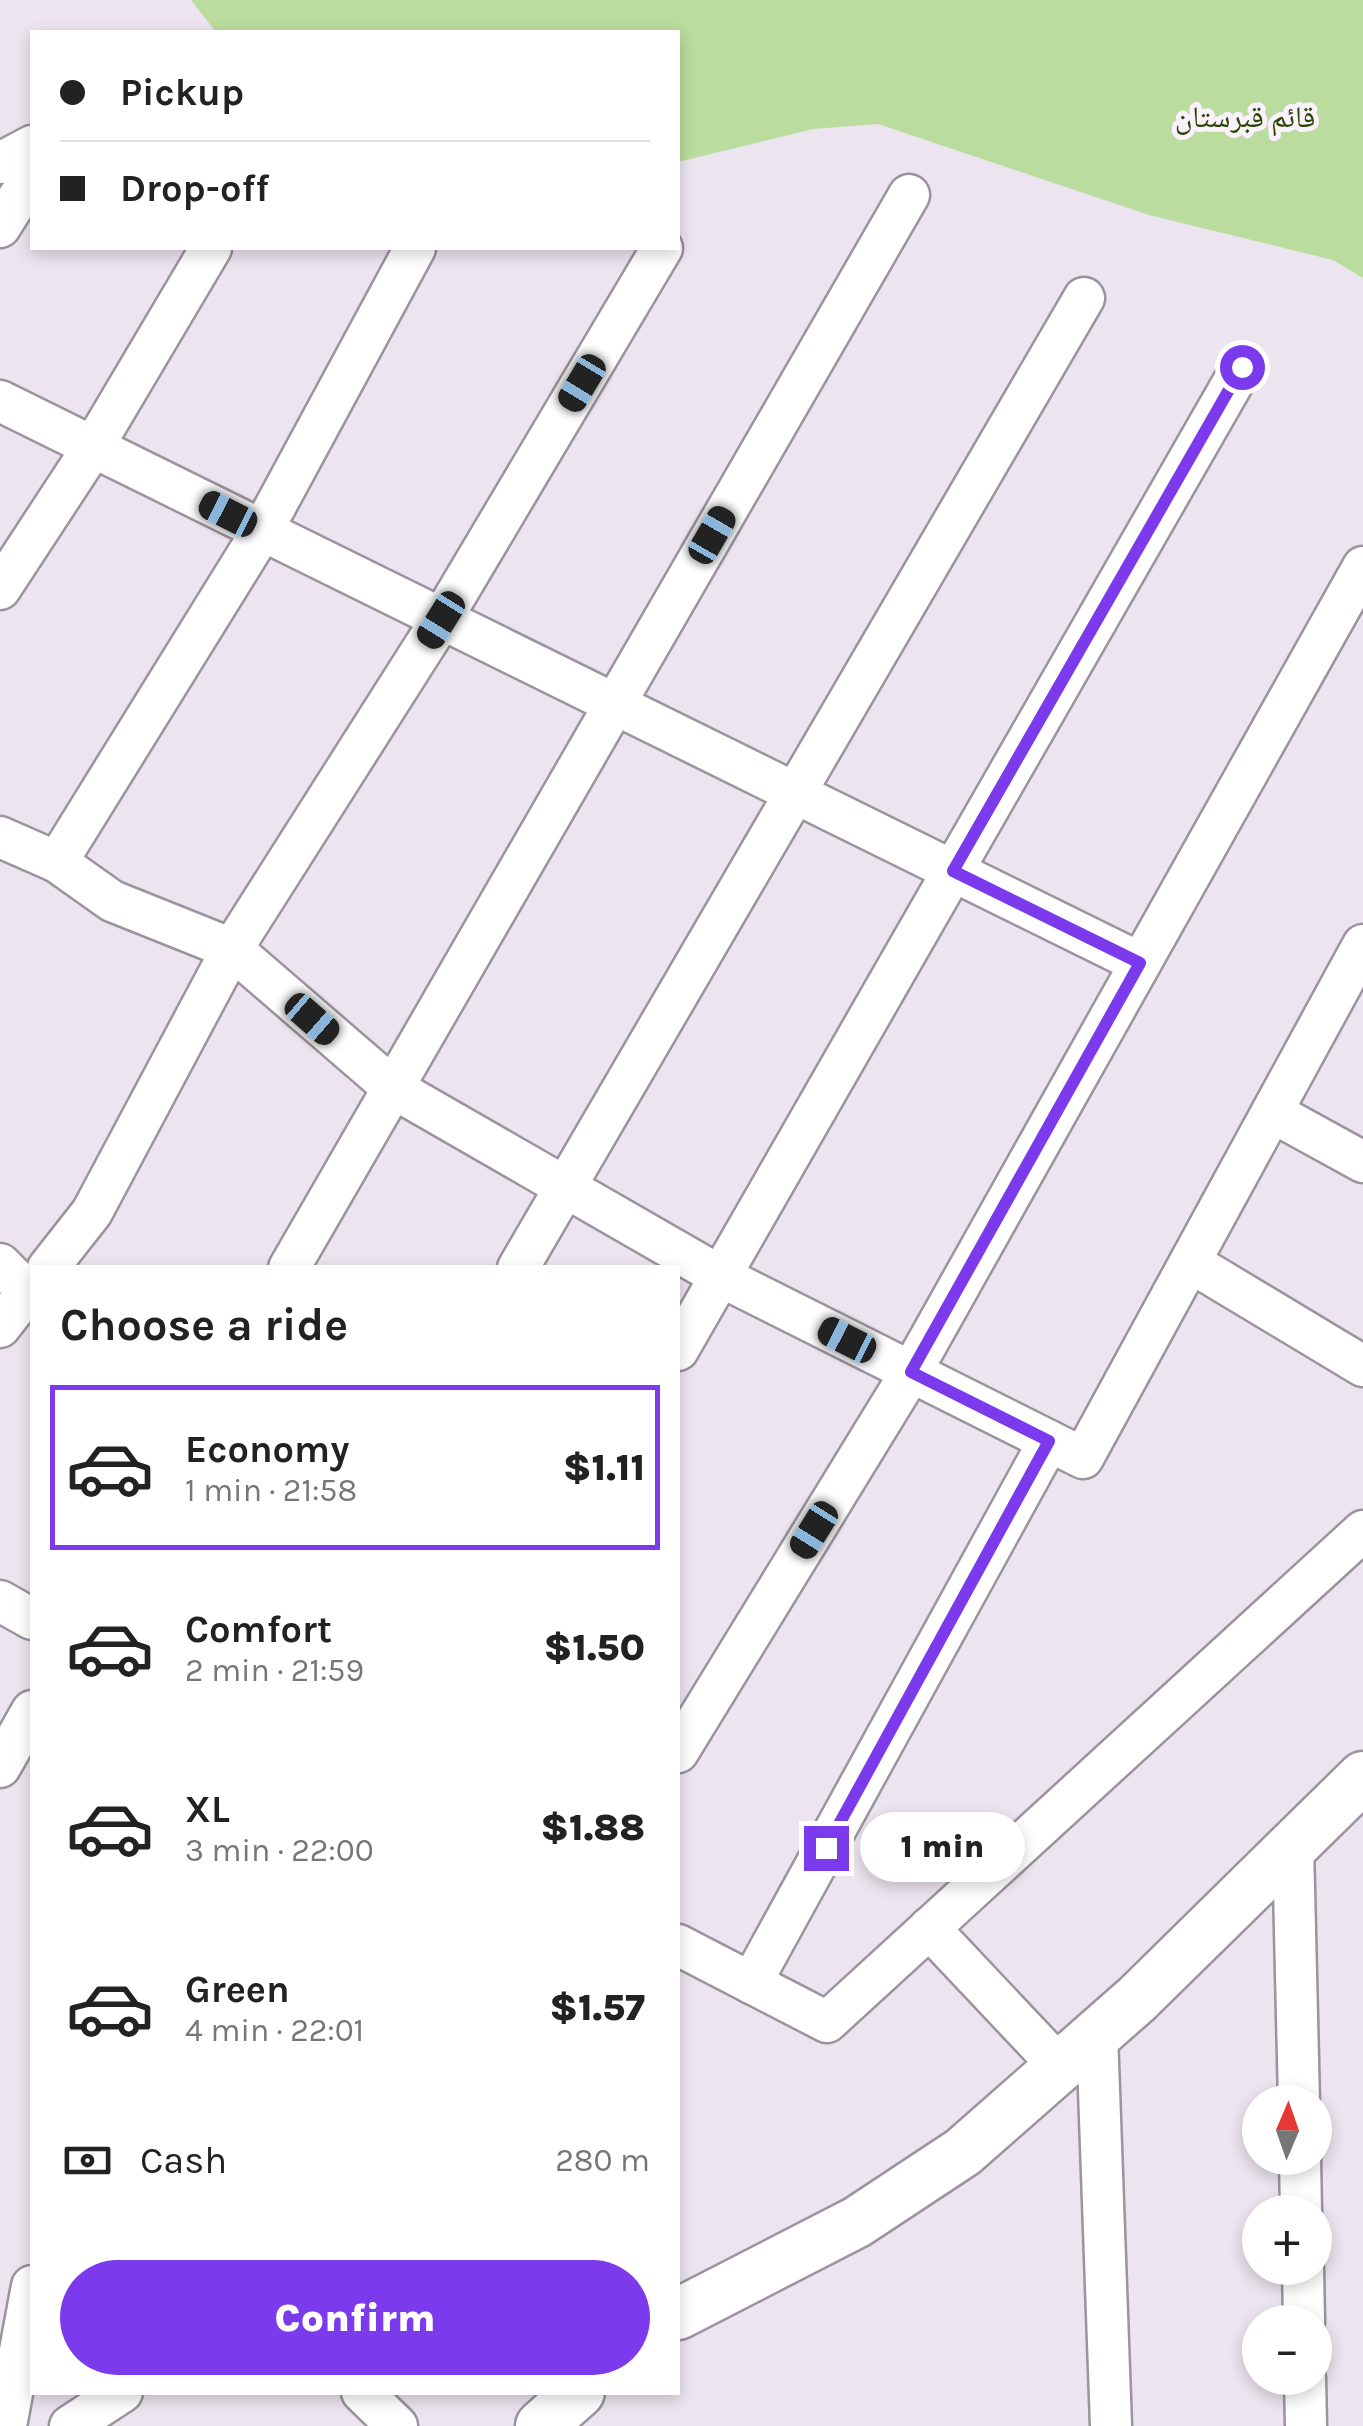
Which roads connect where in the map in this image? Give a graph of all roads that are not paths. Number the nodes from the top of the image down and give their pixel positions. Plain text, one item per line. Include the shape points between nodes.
1 (30, 147) edge
2 (0, 163) edge
3 (30, 179) edge
4 (908, 195) dead end
5 (0, 226) edge
6 (210, 250) edge
7 (414, 250) edge
8 (661, 250) edge
9 (1084, 298) dead end
10 (1242, 367) dead end
11 (0, 401) edge
12 (94, 448) junction
13 (262, 531) junction
14 (1363, 567) edge
15 (0, 589) edge
16 (441, 620) junction
17 (614, 705) junction
18 (794, 793) junction
19 (0, 837) edge
20 (57, 862) junction
21 (953, 871) junction
22 (1363, 946) edge
23 (232, 950) junction
24 (1140, 963) junction
25 (1350, 1002) edge
26 (393, 1088) junction
27 (1272, 1112) junction
28 (1363, 1162) edge
29 (565, 1187) junction
30 (1190, 1262) junction
31 (0, 1264) edge
32 (50, 1265) edge
33 (291, 1265) edge
34 (520, 1265) edge
35 (720, 1276) junction
36 (30, 1279) edge
37 (30, 1290) edge
38 (0, 1328) edge
39 (680, 1346) edge
40 (1363, 1366) edge
41 (911, 1372) junction
42 (1049, 1441) junction
43 (1363, 1530) edge
44 (0, 1601) edge
45 (30, 1618) edge
46 (30, 1714) edge
47 (680, 1749) edge
48 (1, 1764) edge
49 (1363, 1777) edge
50 (1293, 1845) junction
51 (929, 1928) junction
52 (680, 1945) edge
53 (752, 1983) junction
54 (1097, 2034) junction
55 (1060, 2067) junction
56 (1299, 2085) edge
57 (30, 2297) edge
58 (680, 2313) edge
59 (117, 2395) edge
60 (365, 2395) edge
61 (1305, 2395) edge
62 (6, 2426) edge
63 (70, 2426) edge
64 (397, 2426) edge
65 (1111, 2426) edge
66 (1306, 2426) edge

1 - 2 street
3 - 5 street
4 - 17 street
6 - 12 street
7 - 13 street
8 - 16 street
9 - 18 street
10 - 21 street
11 - 12 street
12 - 13 street
12 - 15 street
13 - 16 street
13 - 20 street
14 - 24 street
16 - 17 street
16 - 23 street
17 - 18 street
17 - 26 street
18 - 21 street
18 - 29 street
19 - 20 street
20 - 23 street via 112,900
21 - 24 street
21 - 35 street
22 - 25 street
23 - 26 street
23 - 32 street via 92,1212
24 - 41 street
25 - 27 street
26 - 29 street
26 - 33 street
27 - 28 street
27 - 30 street
29 - 34 street
29 - 35 street
30 - 40 street
30 - 42 street via 1083,1458
31 - 36 street
35 - 39 street
35 - 41 street
37 - 38 street
41 - 42 street
41 - 47 street
42 - 53 street
43 - 51 street
44 - 45 street
46 - 48 street
49 - 50 street
50 - 54 street
50 - 56 street
51 - 53 street via 827,2022
51 - 55 street
52 - 53 street
54 - 55 street
54 - 65 street
55 - 58 street via 963,2152 872,2212
57 - 62 street
59 - 63 street
60 - 64 street
61 - 66 street

